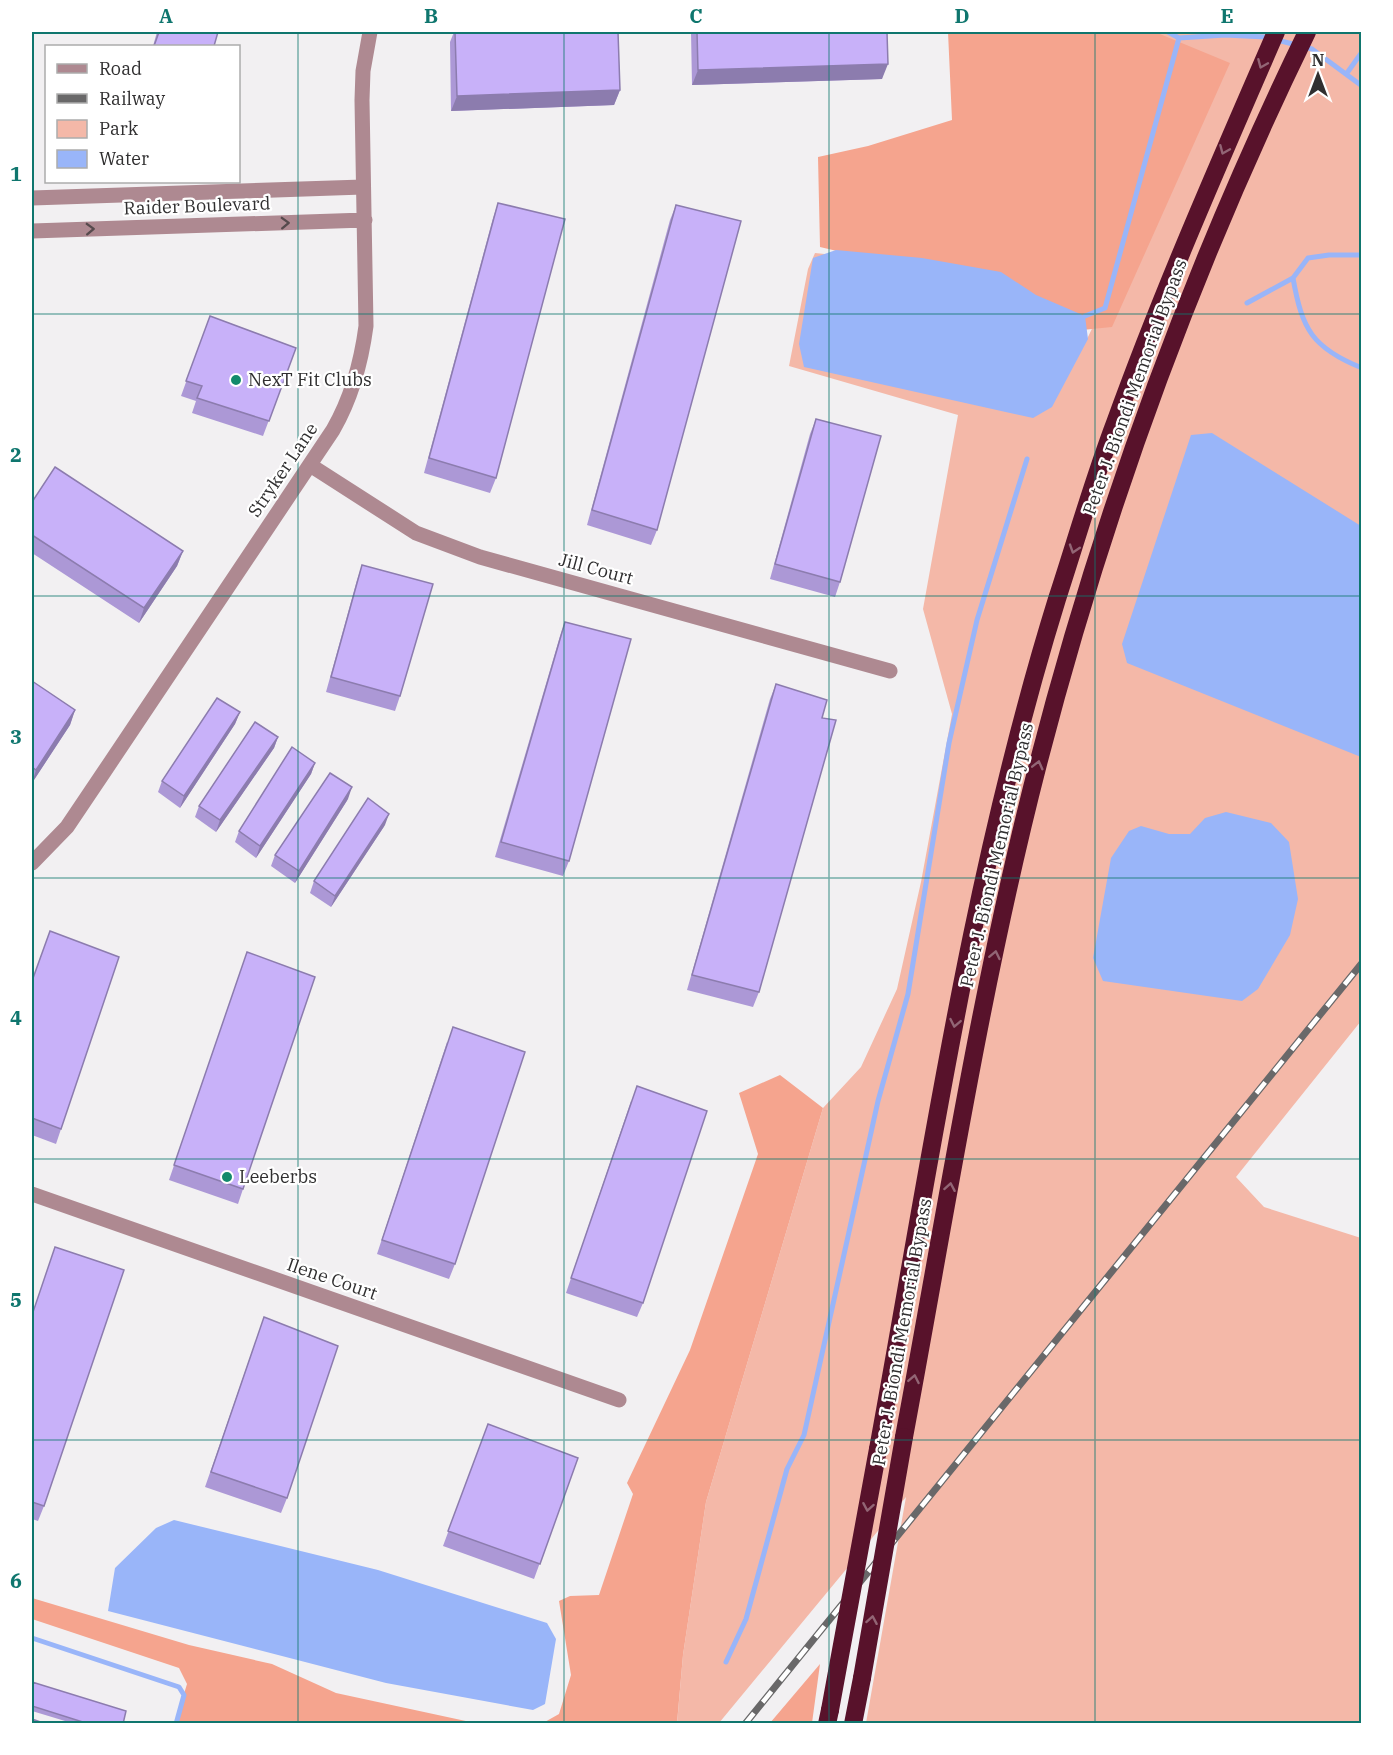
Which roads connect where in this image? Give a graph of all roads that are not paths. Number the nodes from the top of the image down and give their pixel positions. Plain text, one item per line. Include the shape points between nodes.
1 (370, 32) edge
2 (1276, 32) edge
3 (1307, 32) edge
4 (363, 187) junction
5 (32, 198) edge
6 (364, 220) junction
7 (32, 231) edge
8 (310, 465) junction
9 (890, 671) dead end
10 (32, 863) edge
11 (32, 1194) edge
12 (619, 1400) dead end
13 (828, 1717) edge
14 (852, 1724) edge

1 - 4 street, Stryker Lane via 363,70
2 -> 13 highway, Peter J. Biondi Memorial Bypass, bridge via 1186,240 1114,424 1057,601 1008,777 973,933
14 -> 3 highway, Peter J. Biondi Memorial Bypass, bridge via 982,1016 1038,764 1141,423 1266,116
4 - 5 street, Raider Boulevard
4 - 6 street, Stryker Lane
7 -> 6 street, Raider Boulevard
6 - 8 street, Stryker Lane via 367,286 362,356 342,413
8 - 9 street, Jill Court via 416,533 446,545
8 - 10 street, Stryker Lane via 67,827
11 - 12 street, Ilene Court

